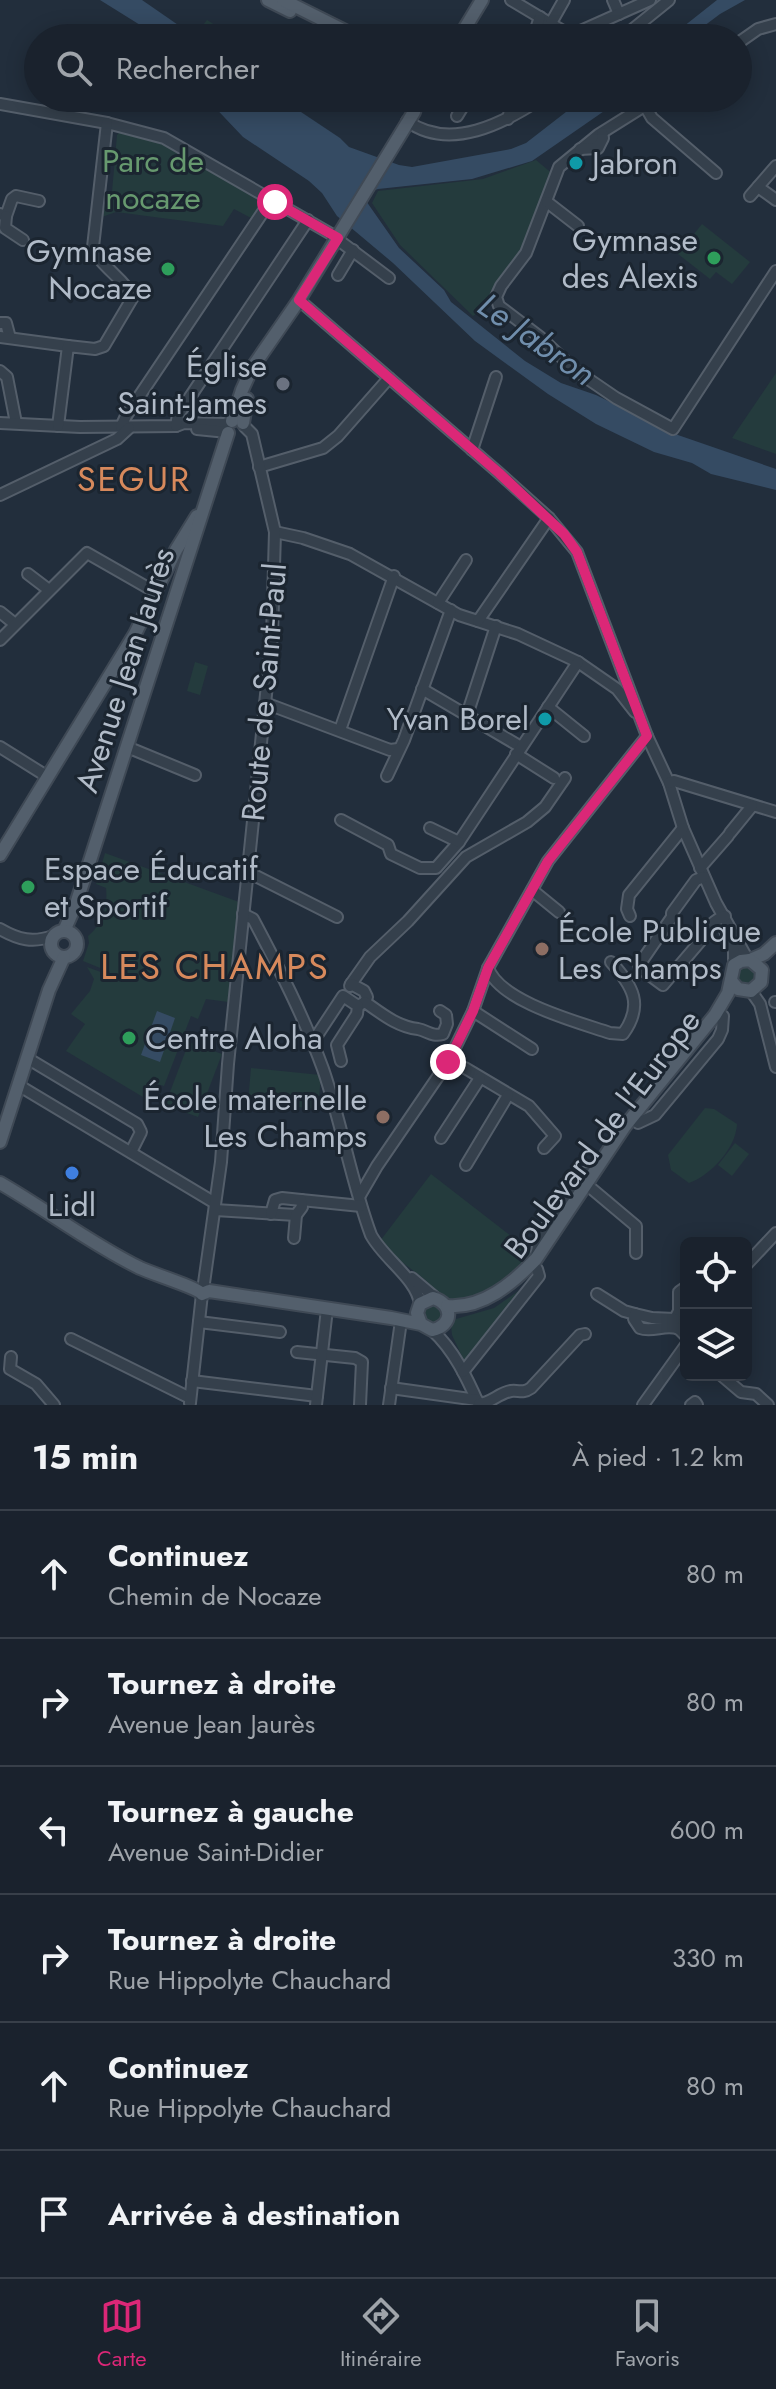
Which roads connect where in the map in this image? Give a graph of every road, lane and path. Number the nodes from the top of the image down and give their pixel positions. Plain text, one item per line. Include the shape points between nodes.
1 (268, 0) edge
2 (283, 0) edge
3 (482, 0) edge
4 (511, 0) edge
5 (564, 0) edge
6 (613, 0) edge
7 (650, 0) edge
8 (669, 0) edge
9 (619, 14) junction
10 (540, 17) junction
11 (551, 23) joint
12 (315, 24) edge
13 (331, 24) edge
14 (466, 24) edge
15 (538, 24) edge
16 (598, 24) edge
17 (639, 24) edge
18 (776, 24) edge
19 (752, 33) edge
20 (0, 104) edge
21 (24, 108) edge
22 (45, 112) edge
23 (409, 112) edge
24 (414, 112) edge
25 (459, 112) edge
26 (510, 112) edge
27 (519, 112) edge
28 (635, 112) edge
29 (648, 112) edge
30 (0, 114) edge
31 (457, 116) dead end
32 (508, 119) junction
33 (408, 120) junction
34 (107, 123) junction
35 (776, 166) edge
36 (716, 173) dead end
37 (758, 187) junction
38 (750, 196) dead end
39 (271, 200) junction
40 (776, 200) edge
41 (39, 201) dead end
42 (546, 203) junction
43 (3, 215) edge
44 (308, 220) junction
45 (578, 226) dead end
46 (339, 235) junction
47 (23, 240) dead end
48 (353, 250) junction
49 (776, 271) edge
50 (338, 275) dead end
51 (389, 278) dead end
52 (299, 300) junction
53 (0, 323) edge
54 (5, 337) edge
55 (68, 346) junction
56 (0, 371) edge
57 (496, 377) dead end
58 (389, 378) junction
59 (0, 423) edge
60 (16, 423) junction
61 (58, 426) junction
62 (176, 426) junction
63 (125, 427) junction
64 (237, 430) junction
65 (472, 450) junction
66 (259, 467) junction
67 (0, 495) edge
68 (205, 509) junction
69 (549, 518) junction
70 (275, 532) junction
71 (466, 560) dead end
72 (28, 574) dead end
73 (394, 576) junction
74 (49, 590) junction
75 (157, 593) junction
76 (438, 603) junction
77 (451, 610) junction
78 (0, 612) edge
79 (478, 621) junction
80 (15, 624) junction
81 (496, 626) junction
82 (0, 640) edge
83 (578, 662) junction
84 (422, 689) junction
85 (617, 689) junction
86 (632, 695) junction
87 (265, 703) junction
88 (548, 707) junction
89 (467, 715) junction
90 (640, 716) junction
91 (340, 730) junction
92 (584, 736) dead end
93 (647, 736) junction
94 (0, 747) edge
95 (127, 747) junction
96 (398, 749) junction
97 (518, 750) junction
98 (195, 775) dead end
99 (387, 776) dead end
100 (48, 777) junction
101 (669, 783) junction
102 (752, 806) junction
103 (776, 812) edge
104 (341, 820) dead end
105 (430, 828) dead end
106 (683, 828) junction
107 (459, 842) junction
108 (0, 855) edge
109 (248, 872) junction
110 (702, 872) junction
111 (532, 890) junction
112 (559, 912) dead end
113 (243, 914) junction
114 (630, 916) dead end
115 (337, 917) dead end
116 (722, 917) junction
117 (0, 929) edge
118 (57, 943) junction
119 (776, 943) edge
120 (776, 954) edge
121 (749, 960) junction
122 (611, 962) dead end
123 (734, 965) junction
124 (488, 968) junction
125 (762, 970) junction
126 (732, 982) junction
127 (351, 984) junction
128 (504, 988) junction
129 (752, 989) junction
130 (343, 996) junction
131 (476, 1002) junction
132 (361, 1004) junction
133 (440, 1011) dead end
134 (311, 1038) junction
135 (776, 1045) edge
136 (532, 1049) dead end
137 (27, 1058) junction
138 (341, 1061) dead end
139 (448, 1062) junction
140 (776, 1067) edge
141 (480, 1078) junction
142 (18, 1085) junction
143 (508, 1095) junction
144 (441, 1138) dead end
145 (0, 1142) edge
146 (544, 1148) dead end
147 (131, 1152) junction
148 (466, 1165) dead end
149 (375, 1170) junction
150 (353, 1172) junction
151 (0, 1183) edge
152 (592, 1189) junction
153 (301, 1200) junction
154 (360, 1201) junction
155 (215, 1206) junction
156 (271, 1214) junction
157 (296, 1215) junction
158 (776, 1233) edge
159 (294, 1238) dead end
160 (636, 1253) dead end
161 (752, 1259) edge
162 (391, 1263) junction
163 (536, 1264) junction
164 (203, 1289) junction
165 (597, 1294) dead end
166 (419, 1306) junction
167 (327, 1309) junction
168 (445, 1312) junction
169 (396, 1320) junction
170 (199, 1322) junction
171 (680, 1322) edge
172 (427, 1327) junction
173 (280, 1332) dead end
174 (585, 1334) dead end
175 (71, 1339) dead end
176 (297, 1352) dead end
177 (680, 1353) edge
178 (322, 1354) junction
179 (11, 1357) dead end
180 (457, 1361) junction
181 (463, 1372) junction
182 (192, 1381) junction
183 (728, 1381) edge
184 (391, 1388) junction
185 (317, 1401) edge
186 (190, 1402) edge
187 (478, 1403) edge
188 (54, 1405) edge
189 (360, 1405) edge
190 (389, 1405) edge
191 (643, 1405) edge
192 (691, 1405) edge
193 (697, 1405) edge
194 (768, 1405) edge

1 - 12 main road
2 - 13 main road
3 - 14 main road
4 - 10 street
5 - 11 street
6 - 9 street
7 - 9 street
8 - 17 street
9 - 16 street
10 - 11 street
10 - 15 street
18 - 19 street
20 - 21 street
20 - 30 street
22 - 34 street
23 - 33 main road
24 - 33 main road, Avenue Jean Jaurès
25 - 31 street
26 - 32 street
27 - 32 street
28 - 42 street via 559,167
29 - 36 street
32 - 33 street via 442,136 420,131
33 - 46 main road, Avenue Jean Jaurès
34 - 39 street via 164,138
34 - 55 street via 93,247 133,297 104,346
35 - 37 street
37 - 38 street
37 - 40 street
39 - 44 street
39 - 63 street via 187,321 126,416
41 - 43 street via 16,196
42 - 45 street
42 - 49 street via 526,253 501,286 499,306 575,370 673,429
43 - 47 street via 5,228
44 - 46 street
44 - 62 street via 178,415
46 - 48 street
46 - 52 main road, Avenue Jean Jaurès
48 - 50 street
48 - 51 street
52 - 58 street
52 - 64 main road, Avenue Jean Jaurès via 271,343
53 - 54 street via 6,323
54 - 55 street
55 - 61 street
56 - 60 street via 7,377
57 - 65 street
58 - 65 street
58 - 66 street via 323,448
59 - 60 street
60 - 61 street
61 - 63 street
62 - 63 street
62 - 64 street
63 - 67 street via 117,439
64 - 66 street, Route de Saint-Paul
64 - 68 main road, Avenue Jean Jaurès via 223,452
65 - 69 street
66 - 70 street, Route de Saint-Paul
68 - 75 main road via 176,550
68 - 95 main road, Avenue Jean Jaurès
69 - 79 street
69 - 86 street via 577,552
70 - 73 street via 350,554
70 - 87 street, Route de Saint-Paul
71 - 76 street
72 - 74 street
73 - 76 street
73 - 91 street
74 - 75 street via 87,553
74 - 80 street
75 - 100 main road
76 - 77 street
77 - 79 street
77 - 84 street
78 - 80 street
79 - 81 street
80 - 82 street
81 - 83 street
81 - 89 street
83 - 85 street
83 - 88 street
84 - 89 street
84 - 96 street
85 - 86 street
85 - 90 street
86 - 90 street
87 - 91 street
87 - 109 street, Route de Saint-Paul
88 - 92 street
88 - 97 street
89 - 97 street
90 - 93 street
91 - 96 street
93 - 101 street
93 - 111 street via 548,861
94 - 100 street
95 - 98 street
95 - 118 main road, Avenue Jean Jaurès via 76,904
96 - 99 street
97 - 107 street
97 - 127 street via 559,778 545,807 466,857 370,957
100 - 108 main road
101 - 102 street
101 - 106 street
102 - 103 street
102 - 110 street
104 - 107 street via 388,845 391,854 430,870 442,865
105 - 107 street
106 - 110 street
106 - 114 street via 629,895
109 - 113 street, Route de Saint-Paul
109 - 115 street
110 - 116 street
110 - 116 street via 640,968 663,985 705,930
111 - 112 street
111 - 124 street
113 - 134 street via 253,919
113 - 155 street, Route de Saint-Paul
116 - 121 street
116 - 123 street
117 - 118 street via 26,940
118 - 137 main road, Avenue Jean Jaurès via 49,990
119 - 121 main road
120 - 125 main road
121 - 123 main road
121 - 125 main road
122 - 128 street via 632,989 634,1014 623,1034 525,1002
123 - 126 main road
124 - 128 street
124 - 131 street
125 - 129 main road
126 - 129 main road via 738,989
126 - 163 main road, Boulevard de l'Europe via 702,1032 625,1126
127 - 130 street
127 - 132 street via 367,997
128 - 131 street via 489,986
129 - 135 street
129 - 140 street
129 - 152 main road, Boulevard de l'Europe via 734,999
130 - 132 street
130 - 134 street
131 - 136 street
131 - 139 street
132 - 133 street via 408,1030 436,1036 447,1024
132 - 138 street via 337,1045
134 - 150 street
137 - 142 main road, Avenue Jean Jaurès
137 - 147 street via 137,1124 141,1132
139 - 141 street
139 - 149 street
141 - 143 street
141 - 144 street
142 - 145 main road, Avenue Jean Jaurès
142 - 147 street
143 - 146 street via 529,1106 555,1136
143 - 148 street
147 - 155 street
149 - 150 street
149 - 154 street
150 - 154 street
151 - 164 main road via 123,1260 170,1282
152 - 160 street via 636,1226
152 - 163 main road, Boulevard de l'Europe
153 - 154 street
153 - 156 street via 275,1200
153 - 157 street
154 - 162 street via 371,1235
155 - 156 street
155 - 164 street, Route de Saint-Paul
156 - 157 street
157 - 159 street
158 - 161 street
162 - 166 street via 409,1281
162 - 168 street
163 - 168 main road, Boulevard de l'Europe via 488,1297
163 - 181 street via 539,1276
164 - 167 main road
164 - 170 street, Route de Saint-Paul
165 - 171 street via 635,1314 646,1330
166 - 168 main road via 428,1299
166 - 169 main road
166 - 172 main road via 418,1318
167 - 169 main road
167 - 178 street
168 - 172 main road
168 - 180 street
169 - 172 main road
169 - 184 street
170 - 173 street
170 - 182 street, Route de Saint-Paul
172 - 180 street
174 - 187 street via 531,1388
175 - 186 street
176 - 178 street
177 - 191 street
178 - 185 street
178 - 189 street via 362,1362
179 - 188 street via 10,1369 36,1384
180 - 181 street
181 - 187 street
182 - 185 street
182 - 186 street, Route de Saint-Paul
183 - 194 street
184 - 187 street
184 - 190 street
192 - 193 street

